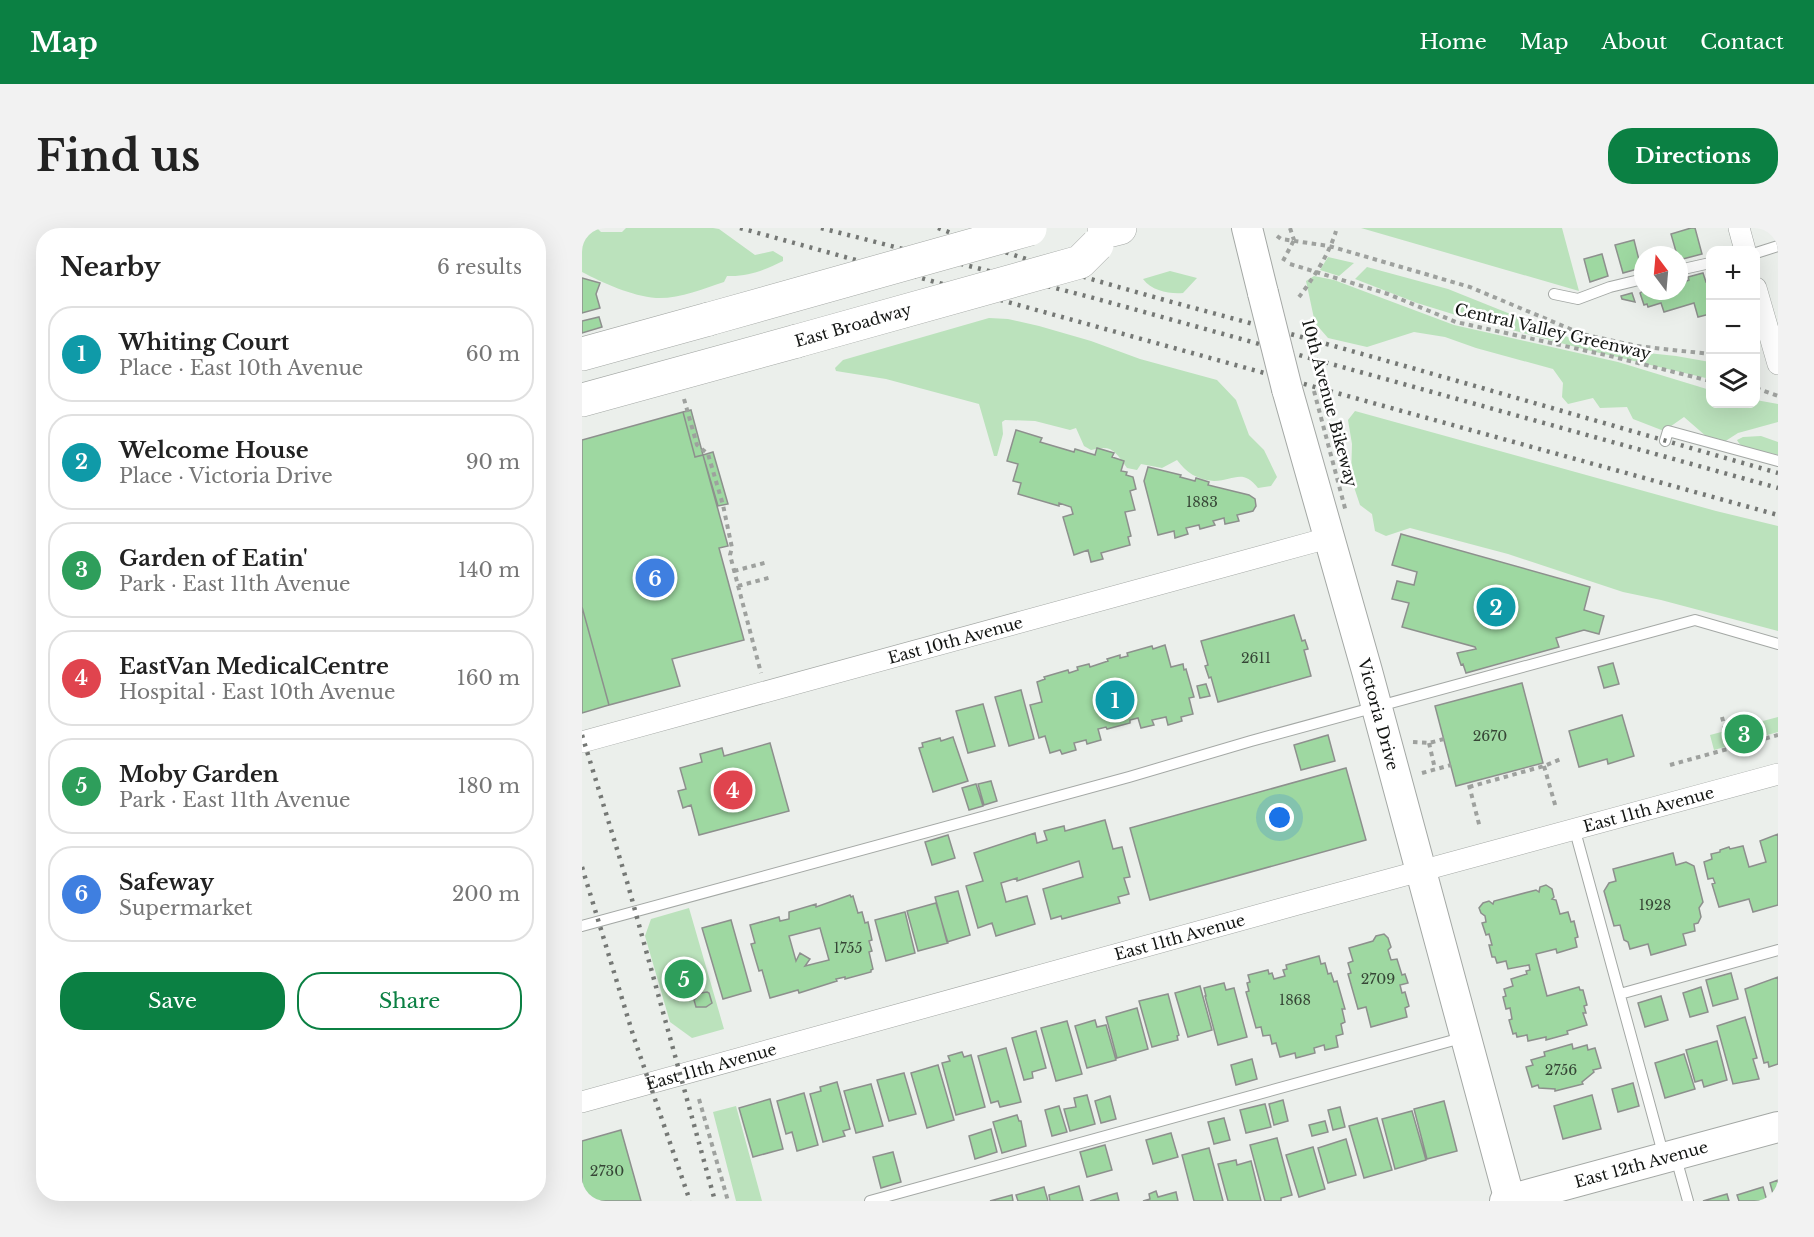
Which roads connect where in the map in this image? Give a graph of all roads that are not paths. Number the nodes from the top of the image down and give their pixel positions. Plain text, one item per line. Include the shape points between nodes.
1 (1739, 228) edge
2 (1032, 229) edge
3 (1260, 231) edge
4 (1108, 233) edge
5 (980, 236) edge
6 (1744, 246) edge
7 (1778, 246) edge
8 (1760, 251) edge
9 (1706, 264) edge
10 (1688, 268) edge
11 (1634, 281) edge
12 (1554, 294) dead end
13 (1758, 300) edge
14 (582, 354) edge
15 (1777, 364) edge
16 (582, 400) edge
17 (1665, 441) dead end
18 (1778, 461) edge
19 (1328, 538) junction
20 (1778, 644) edge
21 (1376, 708) junction
22 (582, 742) edge
23 (1778, 774) edge
24 (1575, 831) junction
25 (1421, 872) junction
26 (582, 926) edge
27 (1778, 950) edge
28 (1620, 994) junction
29 (1465, 1037) junction
30 (582, 1102) edge
31 (1778, 1127) edge
32 (1670, 1156) junction
33 (870, 1201) edge
34 (1508, 1201) edge
35 (1688, 1201) edge

1 - 6 street
2 - 5 main road, bridge
3 - 19 street, Victoria Drive, bridge via 1263,293
4 - 16 main road, East Broadway, bridge via 1080,262
5 - 14 main road, bridge
7 - 8 lane
9 - 10 lane
11 - 12 lane via 1578,299
13 - 15 street
17 - 18 lane via 1668,431
19 - 21 street, Victoria Drive
19 - 22 street, East 10th Avenue
20 - 21 lane via 1695,620
21 - 25 street, Victoria Drive
21 - 26 lane
23 - 24 street, East 11th Avenue
24 - 25 street, East 11th Avenue
24 - 28 lane
25 - 29 street, Victoria Drive
25 - 30 street, East 11th Avenue
27 - 28 lane
28 - 32 lane
29 - 33 lane
29 - 34 street, Victoria Drive
31 - 32 street, East 12th Avenue
32 - 34 street, East 12th Avenue
32 - 35 lane

